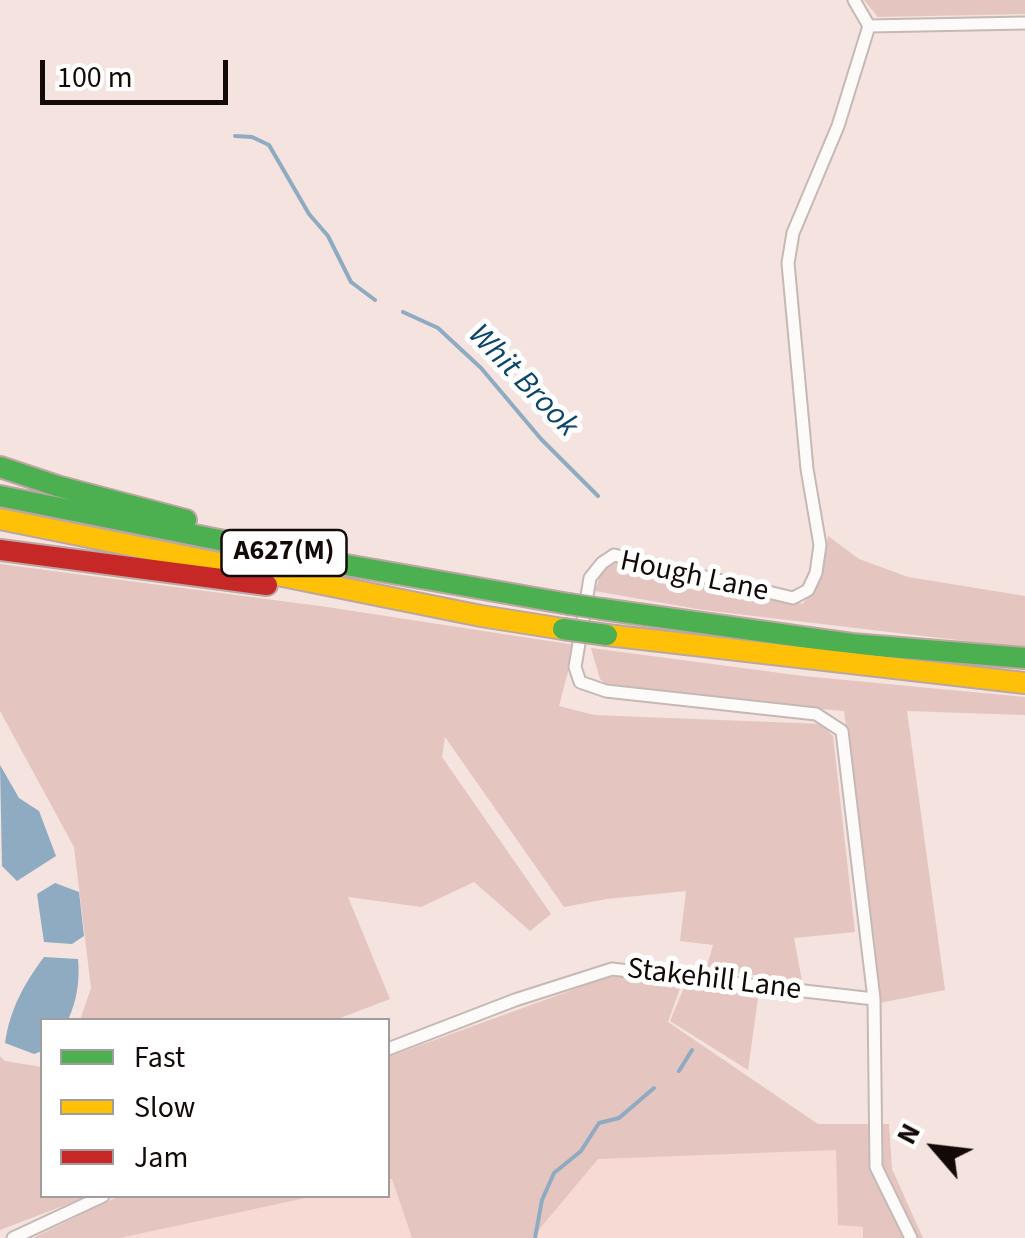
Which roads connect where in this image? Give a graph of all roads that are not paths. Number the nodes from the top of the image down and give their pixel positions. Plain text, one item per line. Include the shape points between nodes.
1 (854, 0) edge
2 (1025, 24) edge
3 (869, 26) junction
4 (0, 467) edge
5 (0, 496) edge
6 (0, 518) edge
7 (0, 550) edge
8 (434, 581) junction
9 (482, 616) junction
10 (1025, 658) edge
11 (1025, 683) edge
12 (874, 1000) junction
13 (390, 1048) edge
14 (100, 1198) edge
15 (13, 1238) edge
16 (911, 1238) edge

1 - 3 street
2 - 3 street
3 - 12 street, Hough Lane via 788,264 820,545 816,574 808,590 793,598 614,556 590,578 575,666 580,682 606,691 816,714 842,731
4 - 8 highway, A627(M) via 144,510
5 - 8 highway, A627(M)
6 - 9 highway, A627(M)
7 - 9 highway, A627(M)
8 - 10 highway, A627(M), bridge via 852,644
9 - 11 highway, A627(M), bridge
12 - 13 street, Stakehill Lane via 612,969
12 - 16 street via 876,1167
14 - 15 street

